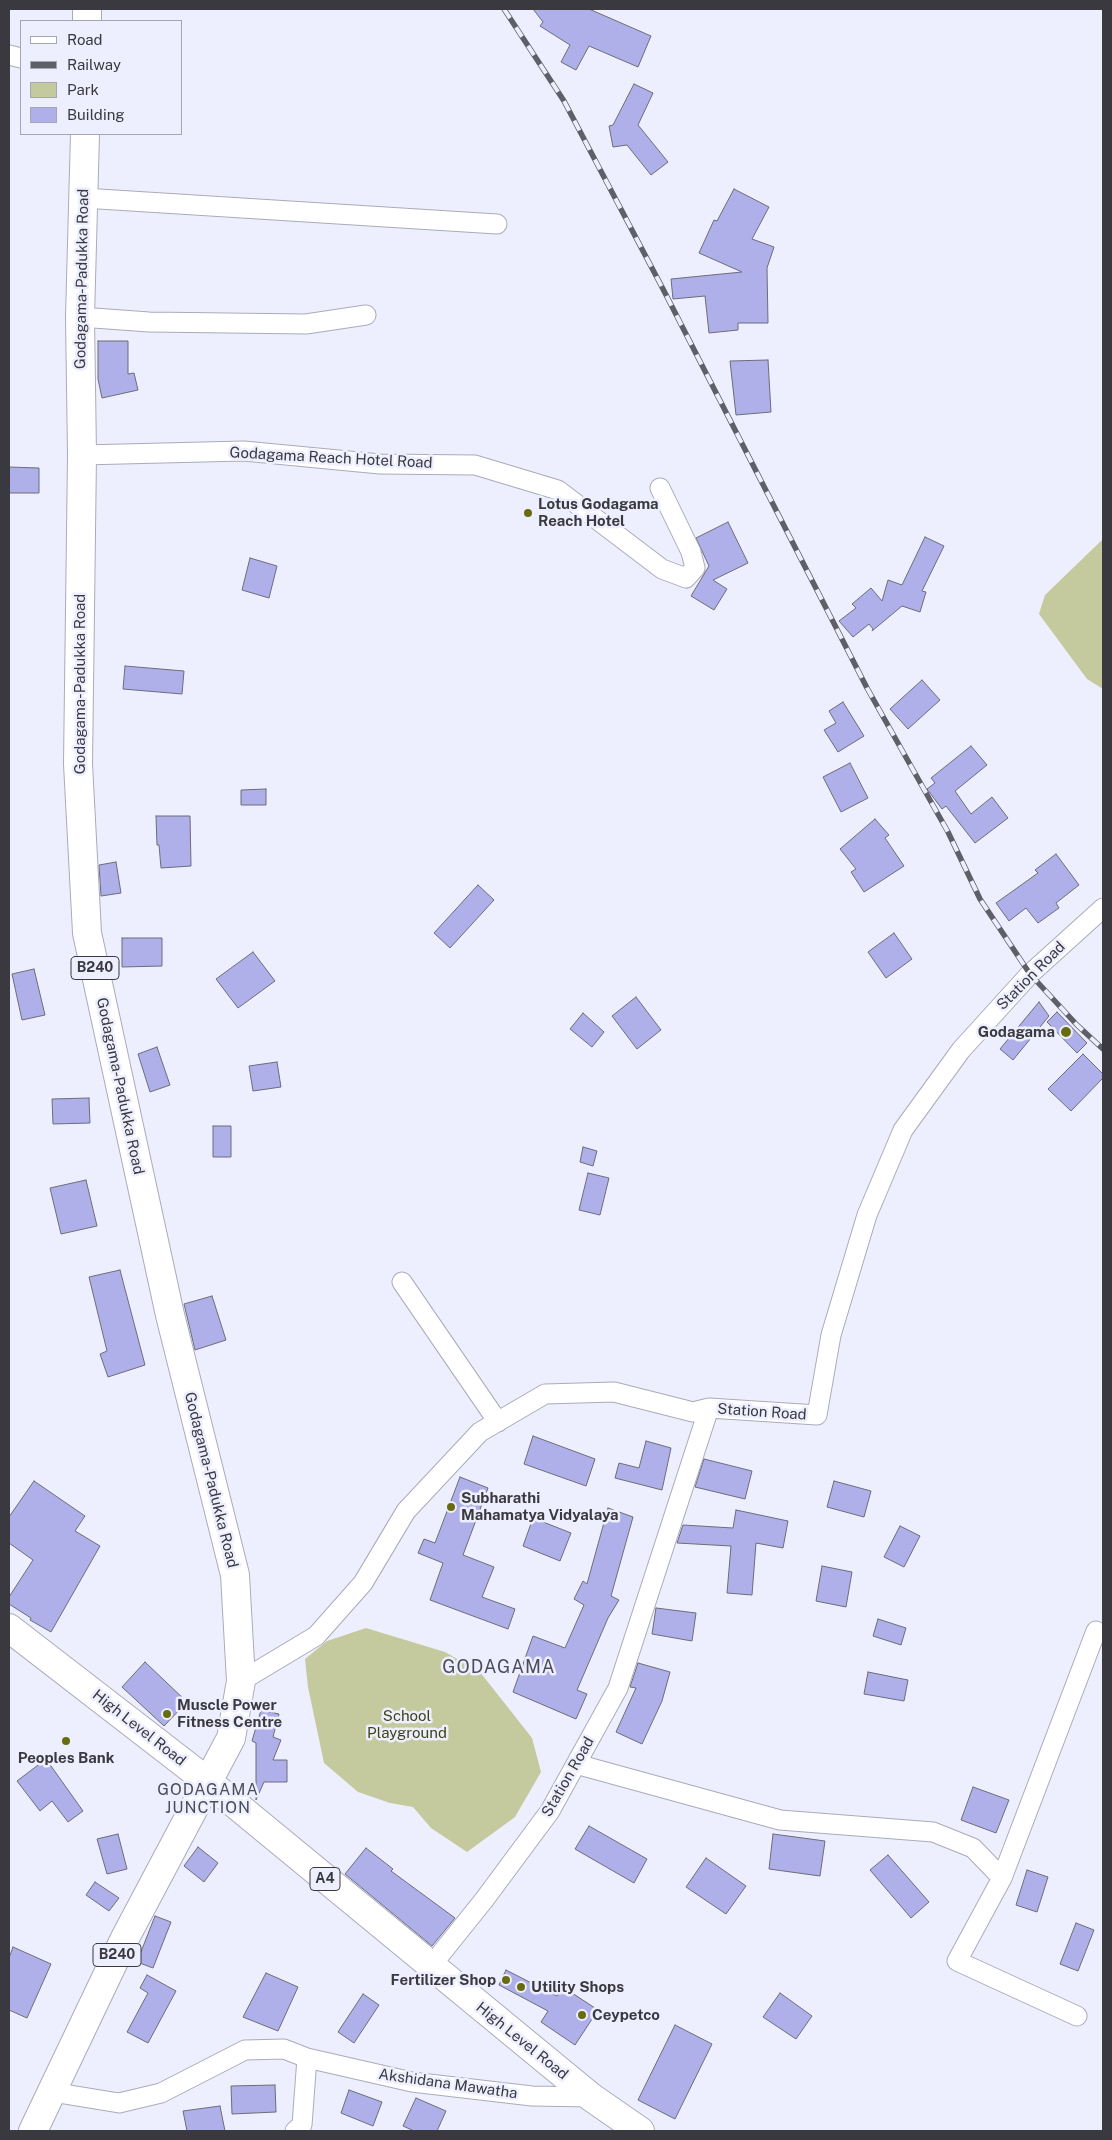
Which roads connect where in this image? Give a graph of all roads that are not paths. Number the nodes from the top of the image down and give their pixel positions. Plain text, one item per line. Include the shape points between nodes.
1 (85, 135) edge
2 (83, 198) junction
3 (497, 224) dead end
4 (366, 315) dead end
5 (80, 317) junction
6 (82, 454) junction
7 (660, 488) dead end
8 (1103, 908) edge
9 (402, 1282) dead end
10 (709, 1408) junction
11 (498, 1422) junction
12 (9, 1628) edge
13 (1096, 1631) dead end
14 (241, 1680) junction
15 (576, 1764) junction
16 (207, 1781) junction
17 (1002, 1878) junction
18 (431, 1966) junction
19 (1077, 2016) dead end
20 (307, 2058) junction
21 (52, 2092) junction
22 (591, 2097) junction
23 (33, 2131) edge
24 (295, 2131) edge
25 (640, 2131) edge

1 - 2 main road, Godagama-Padukka Road / B240
2 - 3 street
2 - 5 main road, Godagama-Padukka Road / B240
4 - 5 street via 306,324 149,322
5 - 6 main road, Godagama-Padukka Road / B240
6 - 7 street, Godagama Reach Hotel Road via 244,451 380,464 475,465 558,490 662,569 686,578 695,568 691,552
6 - 14 main road, Godagama-Padukka Road / B240 via 78,764 87,933 170,1315 235,1575
8 - 10 street, Station Road via 1030,974 961,1050 903,1130 864,1224 831,1335 817,1416
9 - 11 street
10 - 11 street via 693,1412 614,1392 545,1394
10 - 15 street, Station Road via 618,1688
11 - 14 street via 480,1432 406,1512 363,1583 316,1636
12 - 16 main road, High Level Road / A4
13 - 17 street
14 - 16 main road, Godagama-Padukka Road / B240 via 231,1738
15 - 17 street via 780,1820 933,1832 973,1848
15 - 18 street, Station Road via 544,1818
16 - 18 main road, High Level Road / A4
16 - 21 main road, B240 via 125,1938
17 - 19 street via 957,1962
18 - 22 main road, High Level Road / A4
20 - 21 street, Akshidana Mawatha via 284,2048 245,2050 161,2093 118,2103
20 - 22 street, Akshidana Mawatha via 412,2082 532,2096
20 - 24 street via 302,2125
21 - 23 main road, B240
22 - 25 main road, High Level Road / A4

